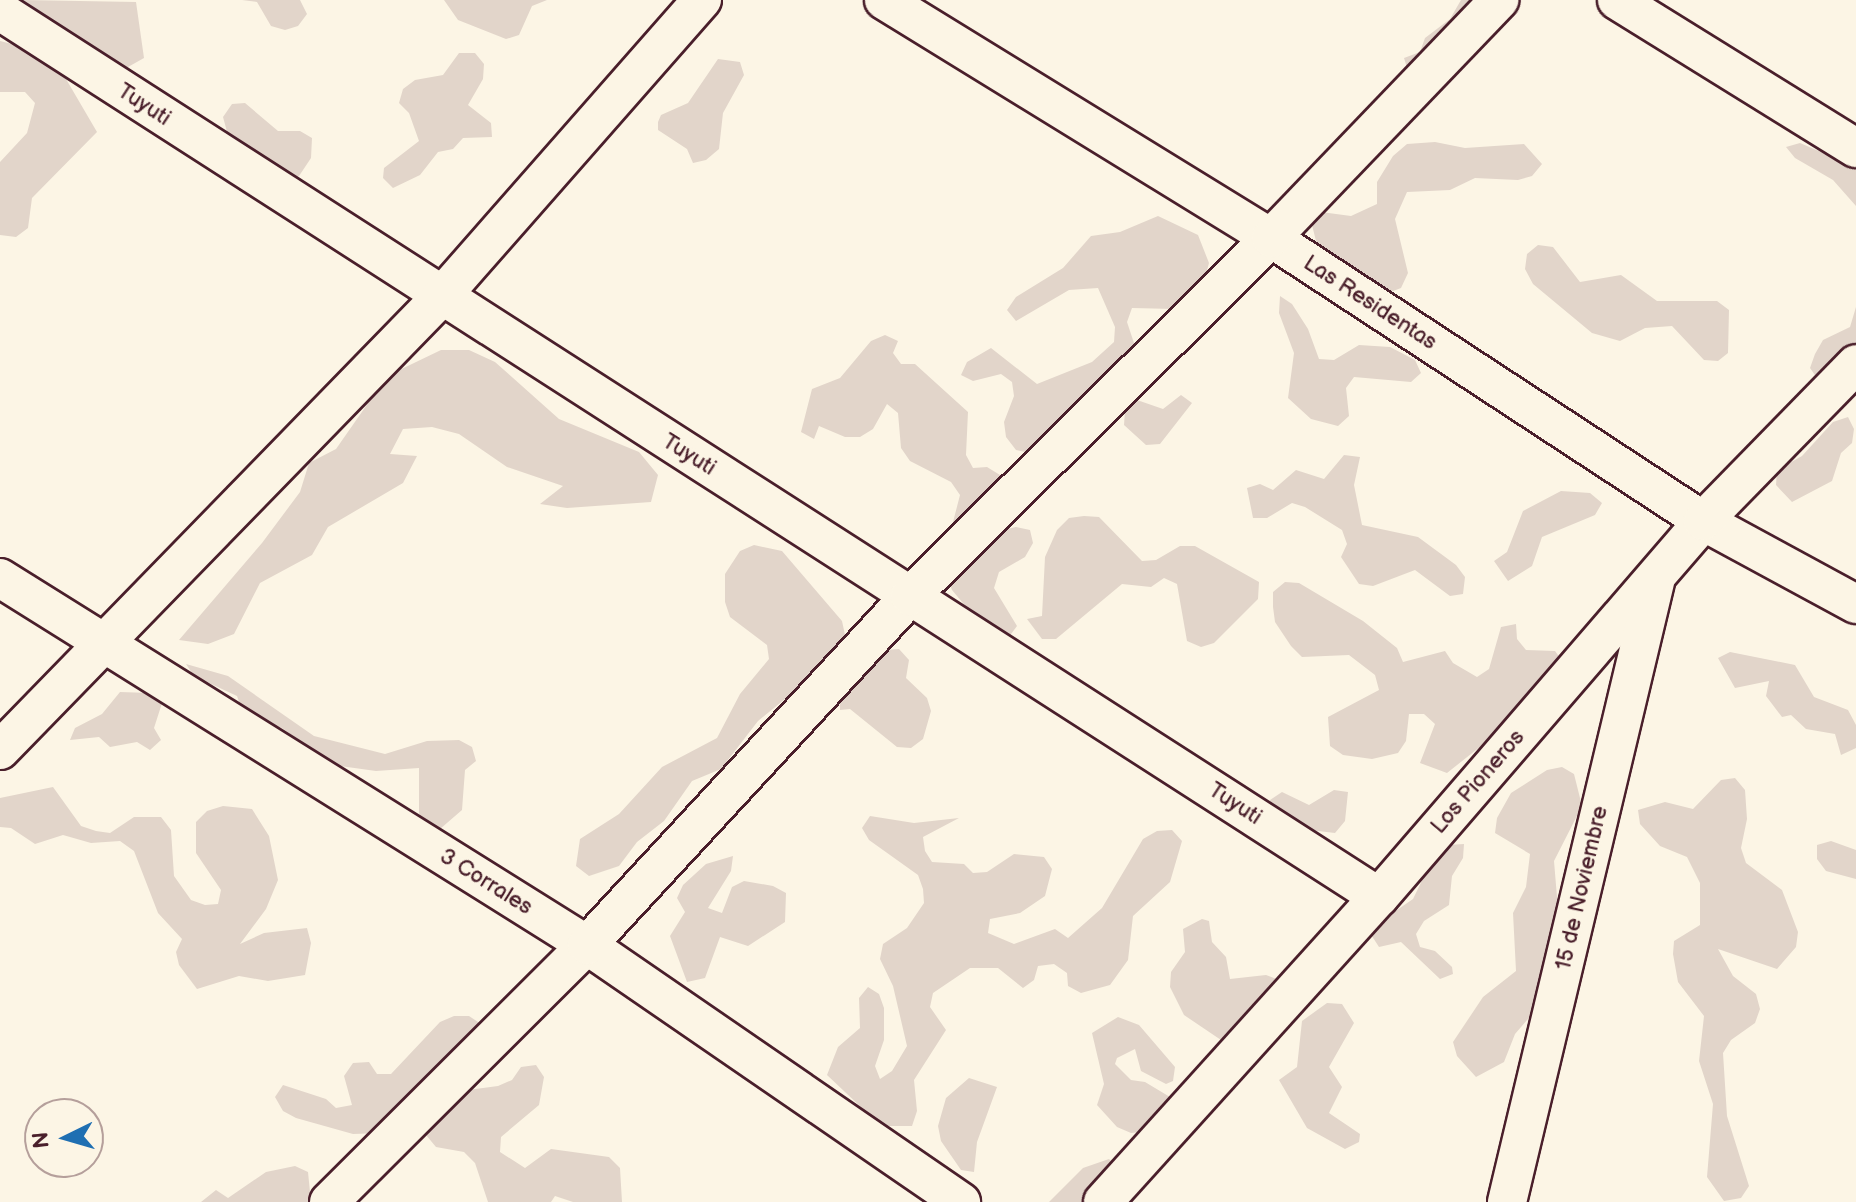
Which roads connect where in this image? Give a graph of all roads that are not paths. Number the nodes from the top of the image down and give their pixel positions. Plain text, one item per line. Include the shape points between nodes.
1 (702, 0) edge
2 (884, 0) edge
3 (1499, 0) edge
4 (1617, 0) edge
5 (0, 11) edge
6 (1856, 148) edge
7 (1271, 238) junction
8 (440, 298) junction
9 (1856, 364) edge
10 (1703, 521) junction
11 (1657, 574) junction
12 (0, 578) edge
13 (910, 596) junction
14 (1856, 604) edge
15 (103, 644) junction
16 (0, 750) edge
17 (1379, 897) junction
18 (587, 945) junction
19 (329, 1202) edge
20 (961, 1202) edge
21 (1103, 1202) edge
22 (1507, 1202) edge

1 - 8 street
2 - 7 street, Las Residentas
3 - 7 street
4 - 6 street
5 - 8 street, Tuyuti
7 - 10 street, Las Residentas
7 - 13 street
8 - 13 street, Tuyuti
8 - 15 street
9 - 10 street, Los Pioneros
10 - 11 street, Los Pioneros
10 - 14 street, Las Residentas
11 - 17 street, Los Pioneros
11 - 22 street, 15 de Noviembre
12 - 15 street, 3 Corrales
13 - 17 street, Tuyuti
13 - 18 street
15 - 16 street
15 - 18 street, 3 Corrales
17 - 21 street, Los Pioneros
18 - 19 street
18 - 20 street, 3 Corrales

